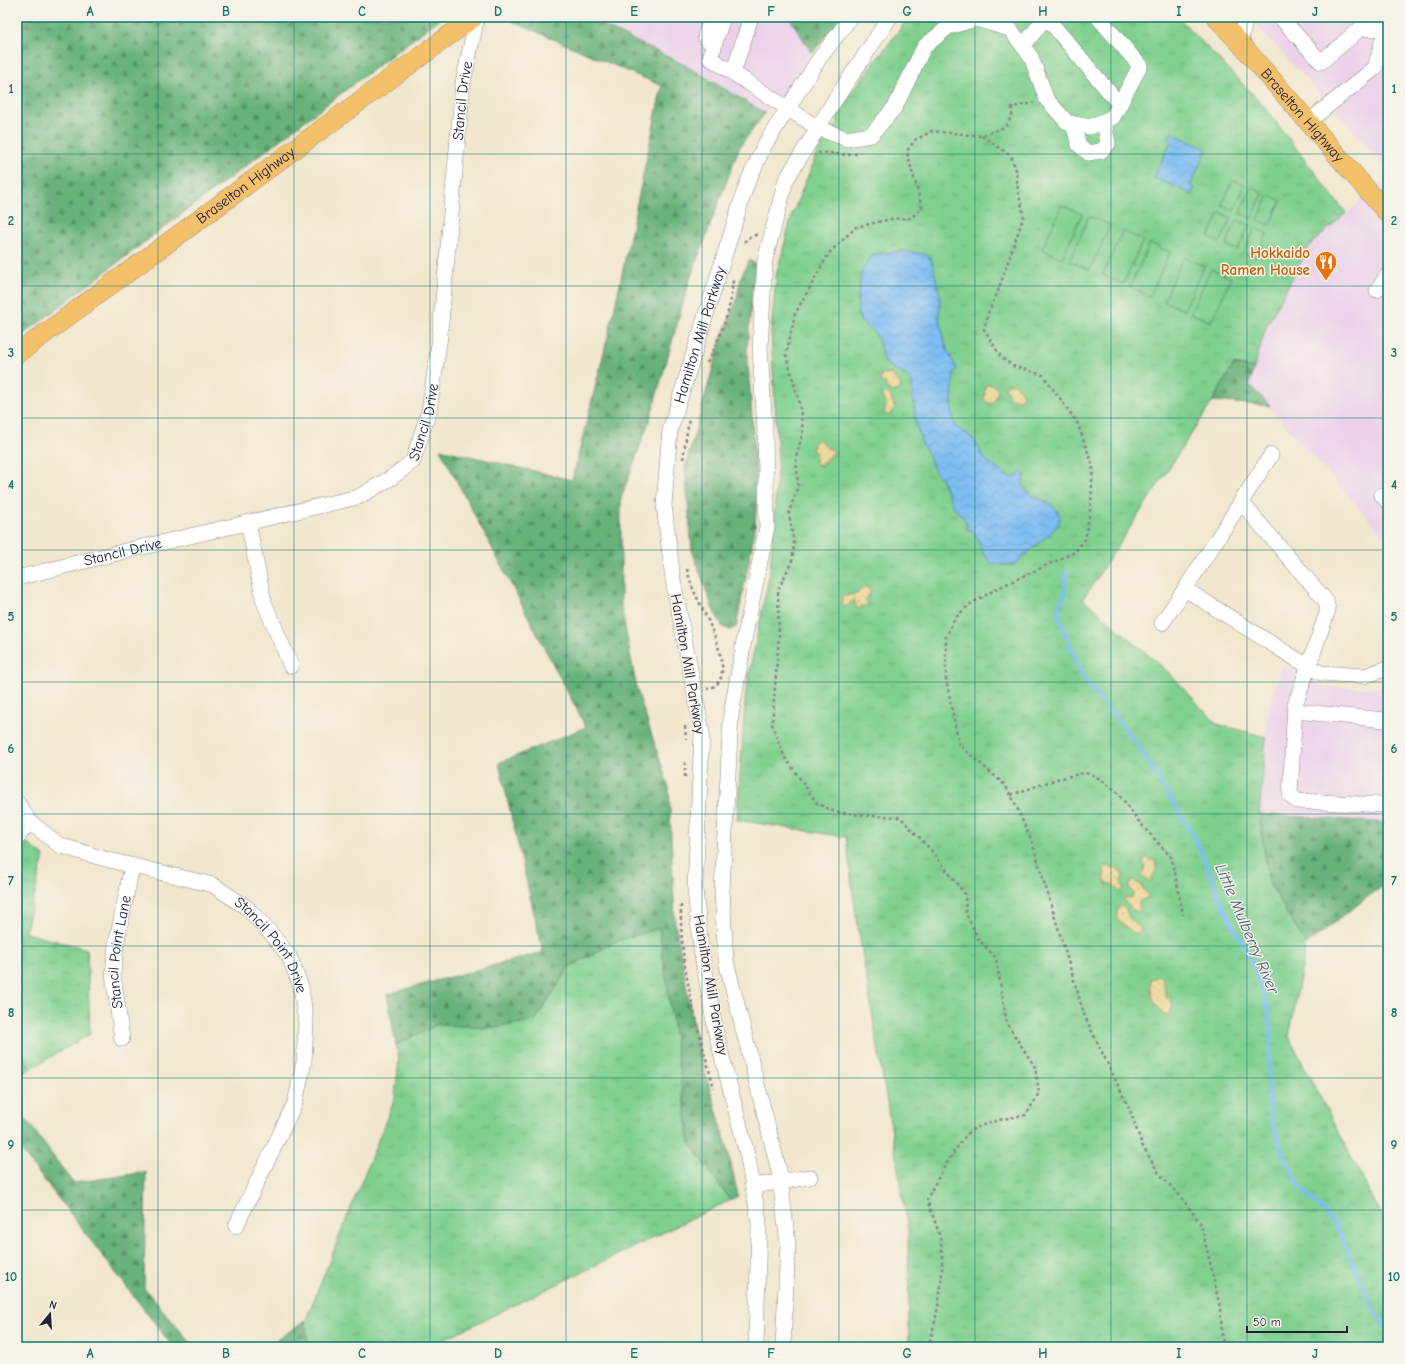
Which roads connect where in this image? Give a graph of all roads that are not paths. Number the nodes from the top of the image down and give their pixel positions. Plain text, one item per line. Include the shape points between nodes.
1 (475, 17) edge
2 (723, 17) edge
3 (751, 17) edge
4 (851, 17) edge
5 (890, 17) edge
6 (1046, 17) edge
7 (1098, 17) edge
8 (1216, 17) edge
9 (1246, 17) edge
10 (1280, 17) edge
11 (1386, 23) edge
12 (708, 28) tunnel mouth
13 (1240, 43) junction
14 (1023, 46) junction
15 (714, 48) junction
16 (733, 73) junction
17 (1120, 105) junction
18 (787, 109) junction
19 (1104, 121) junction
20 (1308, 122) junction
21 (1073, 124) junction
22 (818, 128) junction
23 (1388, 214) edge
24 (1388, 275) edge
25 (1388, 284) edge
26 (17, 354) edge
27 (1271, 455) dead end
28 (1241, 502) junction
29 (248, 522) junction
30 (17, 578) edge
31 (1185, 589) junction
32 (1162, 623) dead end
33 (291, 666) dead end
34 (1308, 666) junction
35 (1388, 668) edge
36 (1295, 711) junction
37 (1385, 720) dead end
38 (17, 802) edge
39 (1384, 805) dead end
40 (30, 822) junction
41 (17, 837) edge
42 (132, 866) junction
43 (122, 1038) dead end
44 (810, 1177) dead end
45 (780, 1182) junction
46 (753, 1186) junction
47 (236, 1226) dead end
48 (756, 1347) edge
49 (783, 1347) edge

1 - 26 main road, Braselton Highway
1 - 29 street, Stancil Drive via 462,82 439,344 429,411 413,461 358,497
2 - 15 street
3 - 16 street
4 - 18 street, Hamilton Mill Parkway
5 - 22 street, Hamilton Mill Parkway
6 - 14 street
6 - 17 street
7 - 17 street via 1140,66
8 - 13 main road, Braselton Highway
9 - 13 street
10 - 11 street via 1321,62 1360,29
11 - 20 street via 1375,68
12 - 15 street via 705,36
13 - 20 main road, Braselton Highway
14 - 21 street via 1031,57 1046,100 1068,123
14 - 22 street via 1010,29 976,19 948,28 924,47 895,107 871,135 847,139
15 - 16 street via 710,58
16 - 18 street
17 - 19 street via 1113,117
18 - 22 street
18 - 46 street, Hamilton Mill Parkway via 764,146 746,186 670,430 664,505 673,580 702,732 695,890 701,949 716,1033
19 - 21 street via 1090,127
19 - 21 street via 1108,144 1101,151 1088,153 1079,145
20 - 23 main road, Braselton Highway
22 - 45 street, Hamilton Mill Parkway via 786,180 765,260 760,348 767,527 731,714 722,891 726,961
24 - 25 street via 1377,290
27 - 28 street
28 - 31 street
28 - 34 street via 1326,601 1328,610
29 - 30 street, Stancil Drive
29 - 33 street via 264,602
31 - 32 street
31 - 34 street
34 - 35 street via 1321,673 1364,676
34 - 36 street
36 - 37 street
36 - 39 street via 1290,796 1297,801
38 - 40 street, Stancil Point Drive
40 - 41 street
40 - 42 street, Stancil Point Drive via 59,844
42 - 43 street, Stancil Point Lane via 116,945 113,974
42 - 47 street, Stancil Point Drive via 213,885 246,907 289,956 301,987 306,1023 304,1062 295,1103
44 - 45 street
45 - 46 street
45 - 49 street, Hamilton Mill Parkway via 788,1244
46 - 48 street, Hamilton Mill Parkway via 759,1222

